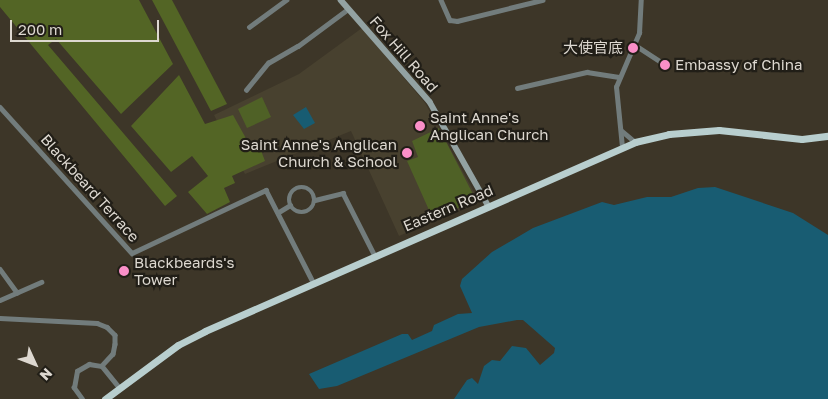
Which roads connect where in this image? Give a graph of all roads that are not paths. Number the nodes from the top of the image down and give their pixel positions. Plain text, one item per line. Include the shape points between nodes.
1 (286, 0) edge
2 (340, 0) edge
3 (440, 0) edge
4 (542, 0) edge
5 (641, 0) edge
6 (348, 9) junction
7 (249, 27) dead end
8 (635, 45) junction
9 (666, 65) dead end
10 (619, 77) junction
11 (517, 88) dead end
12 (246, 90) dead end
13 (0, 107) edge
14 (622, 131) junction
15 (828, 136) edge
16 (635, 142) junction
17 (622, 147) junction
18 (315, 200) junction
19 (290, 205) junction
20 (488, 205) junction
21 (279, 212) junction
22 (374, 254) junction
23 (0, 269) edge
24 (41, 282) dead end
25 (313, 282) junction
26 (17, 292) junction
27 (0, 300) edge
28 (0, 318) edge
29 (102, 366) junction
30 (120, 388) junction
31 (82, 399) edge
32 (105, 399) edge

1 - 7 street
2 - 6 main road, Fox Hill Road
3 - 4 street via 450,20 457,21
5 - 8 street via 642,18
6 - 12 street via 298,46 268,63
6 - 20 main road, Fox Hill Road via 438,113
8 - 9 street
8 - 10 street
10 - 11 street via 587,72
10 - 14 street via 615,98
13 - 21 street, Blackbeard Terrace via 132,253 262,190 269,192
14 - 16 street
14 - 17 street
15 - 16 highway, Eastern Road via 802,139 719,130 669,134
16 - 17 highway, Eastern Road
17 - 20 highway, Eastern Road
18 - 19 street via 312,208 304,213 296,212
18 - 19 street via 310,190 297,188 289,197
18 - 22 street via 342,193
19 - 21 street
20 - 22 highway, Eastern Road
21 - 25 street, Blackbeard Terrace
22 - 25 highway, Eastern Road
23 - 26 street
24 - 26 street
25 - 30 highway, Eastern Road via 178,345
26 - 27 street
28 - 29 street via 96,323 107,327 115,335 115,344 113,354
29 - 30 street
29 - 31 street via 89,364 74,376 74,388
30 - 32 highway, Eastern Road

